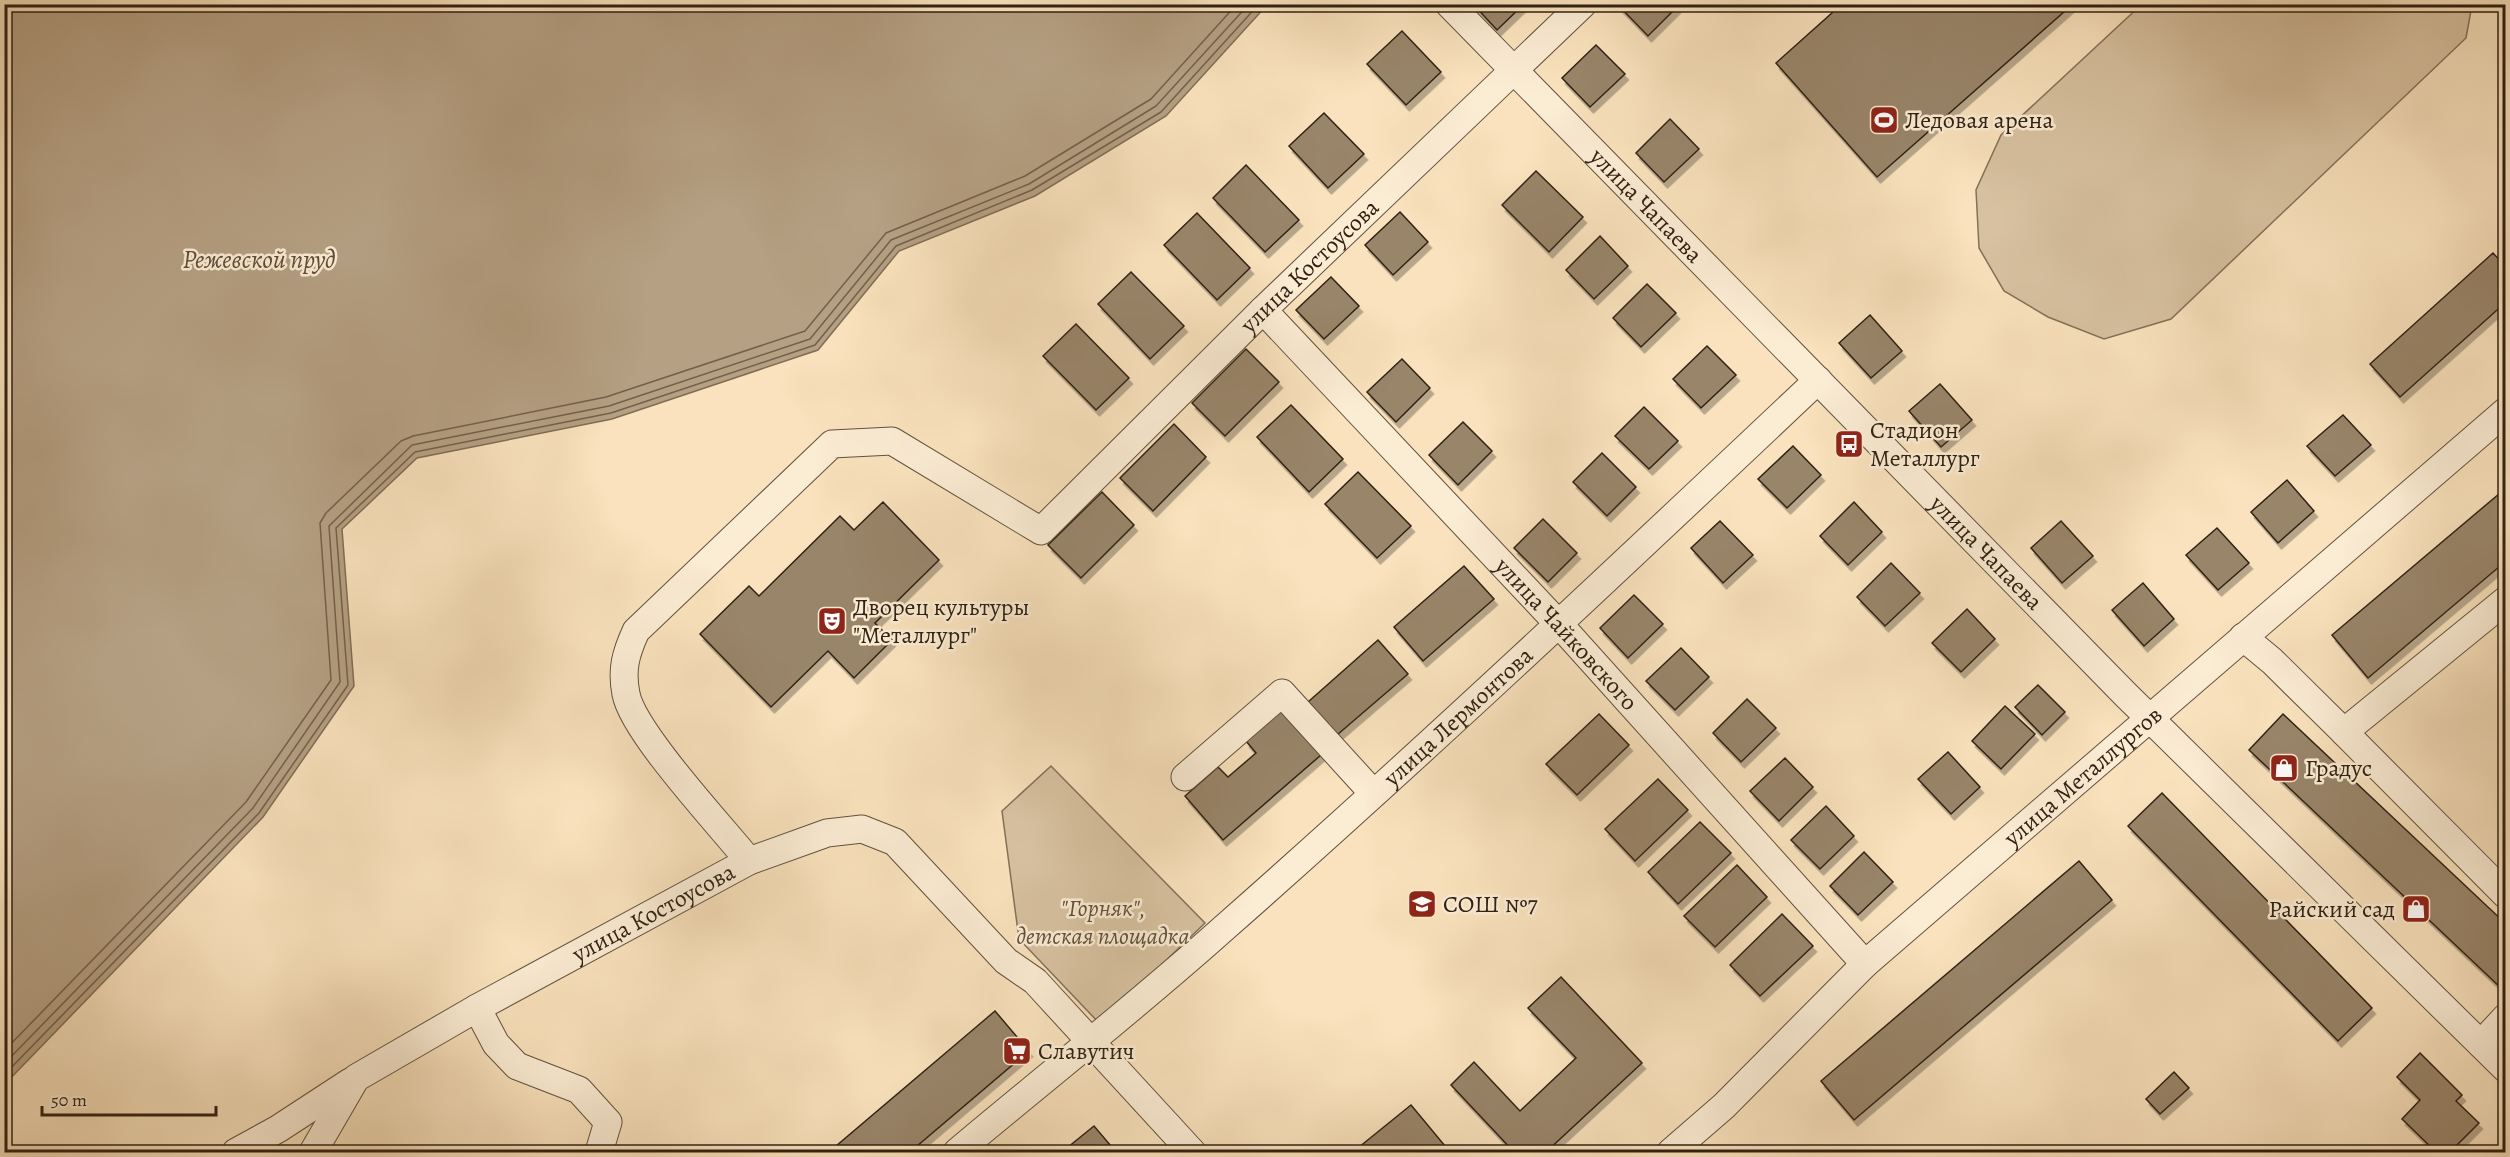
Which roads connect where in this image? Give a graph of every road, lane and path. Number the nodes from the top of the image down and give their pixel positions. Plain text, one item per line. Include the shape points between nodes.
1 (1449, 4) edge
2 (1583, 4) edge
3 (1514, 70) junction
4 (1263, 310) junction
5 (1818, 380) junction
6 (2505, 411) edge
7 (2505, 600) edge
8 (1558, 624) junction
9 (2243, 637) junction
10 (2152, 718) junction
11 (2344, 732) junction
12 (1185, 777) dead end
13 (1373, 793) junction
14 (749, 861) junction
15 (2505, 895) edge
16 (1865, 964) junction
17 (477, 1008) junction
18 (2505, 1017) edge
19 (1092, 1043) junction
20 (2481, 1044) junction
21 (2505, 1069) edge
22 (356, 1078) junction
23 (236, 1152) edge
24 (314, 1152) edge
25 (599, 1152) edge
26 (957, 1152) edge
27 (1192, 1152) edge
28 (1671, 1152) edge

1 - 3 street, улица Чапаева
2 - 3 street, улица Костоусова
3 - 4 street, улица Костоусова
3 - 5 street, улица Чапаева via 1778,323
4 - 8 street, улица Чайковского
4 - 14 street, улица Костоусова via 1041,531 892,441 832,444 636,631 624,658 626,695 643,731
5 - 8 street, улица Лермонтова
5 - 10 street, улица Чапаева
6 - 9 street, улица Металлургов
7 - 11 street
8 - 13 street, улица Лермонтова
8 - 16 street, улица Чайковского
9 - 10 street, улица Металлургов
9 - 11 street
10 - 16 street, улица Металлургов
10 - 20 street, улица Чапаева
11 - 15 street
12 - 13 street via 1282,693
13 - 19 street, улица Лермонтова
14 - 17 street, улица Костоусова
14 - 19 street, улица Костоусова via 827,833 862,830 895,842 1006,961 1035,981
16 - 28 street, улица Металлургов via 1724,1106
17 - 22 street, улица Костоусова
17 - 25 street via 496,1044 517,1066 579,1090 608,1122
18 - 20 street
19 - 26 street, улица Лермонтова
19 - 27 street, улица Костоусова
20 - 21 street, улица Чапаева
22 - 23 street, улица Костоусова
22 - 24 street

